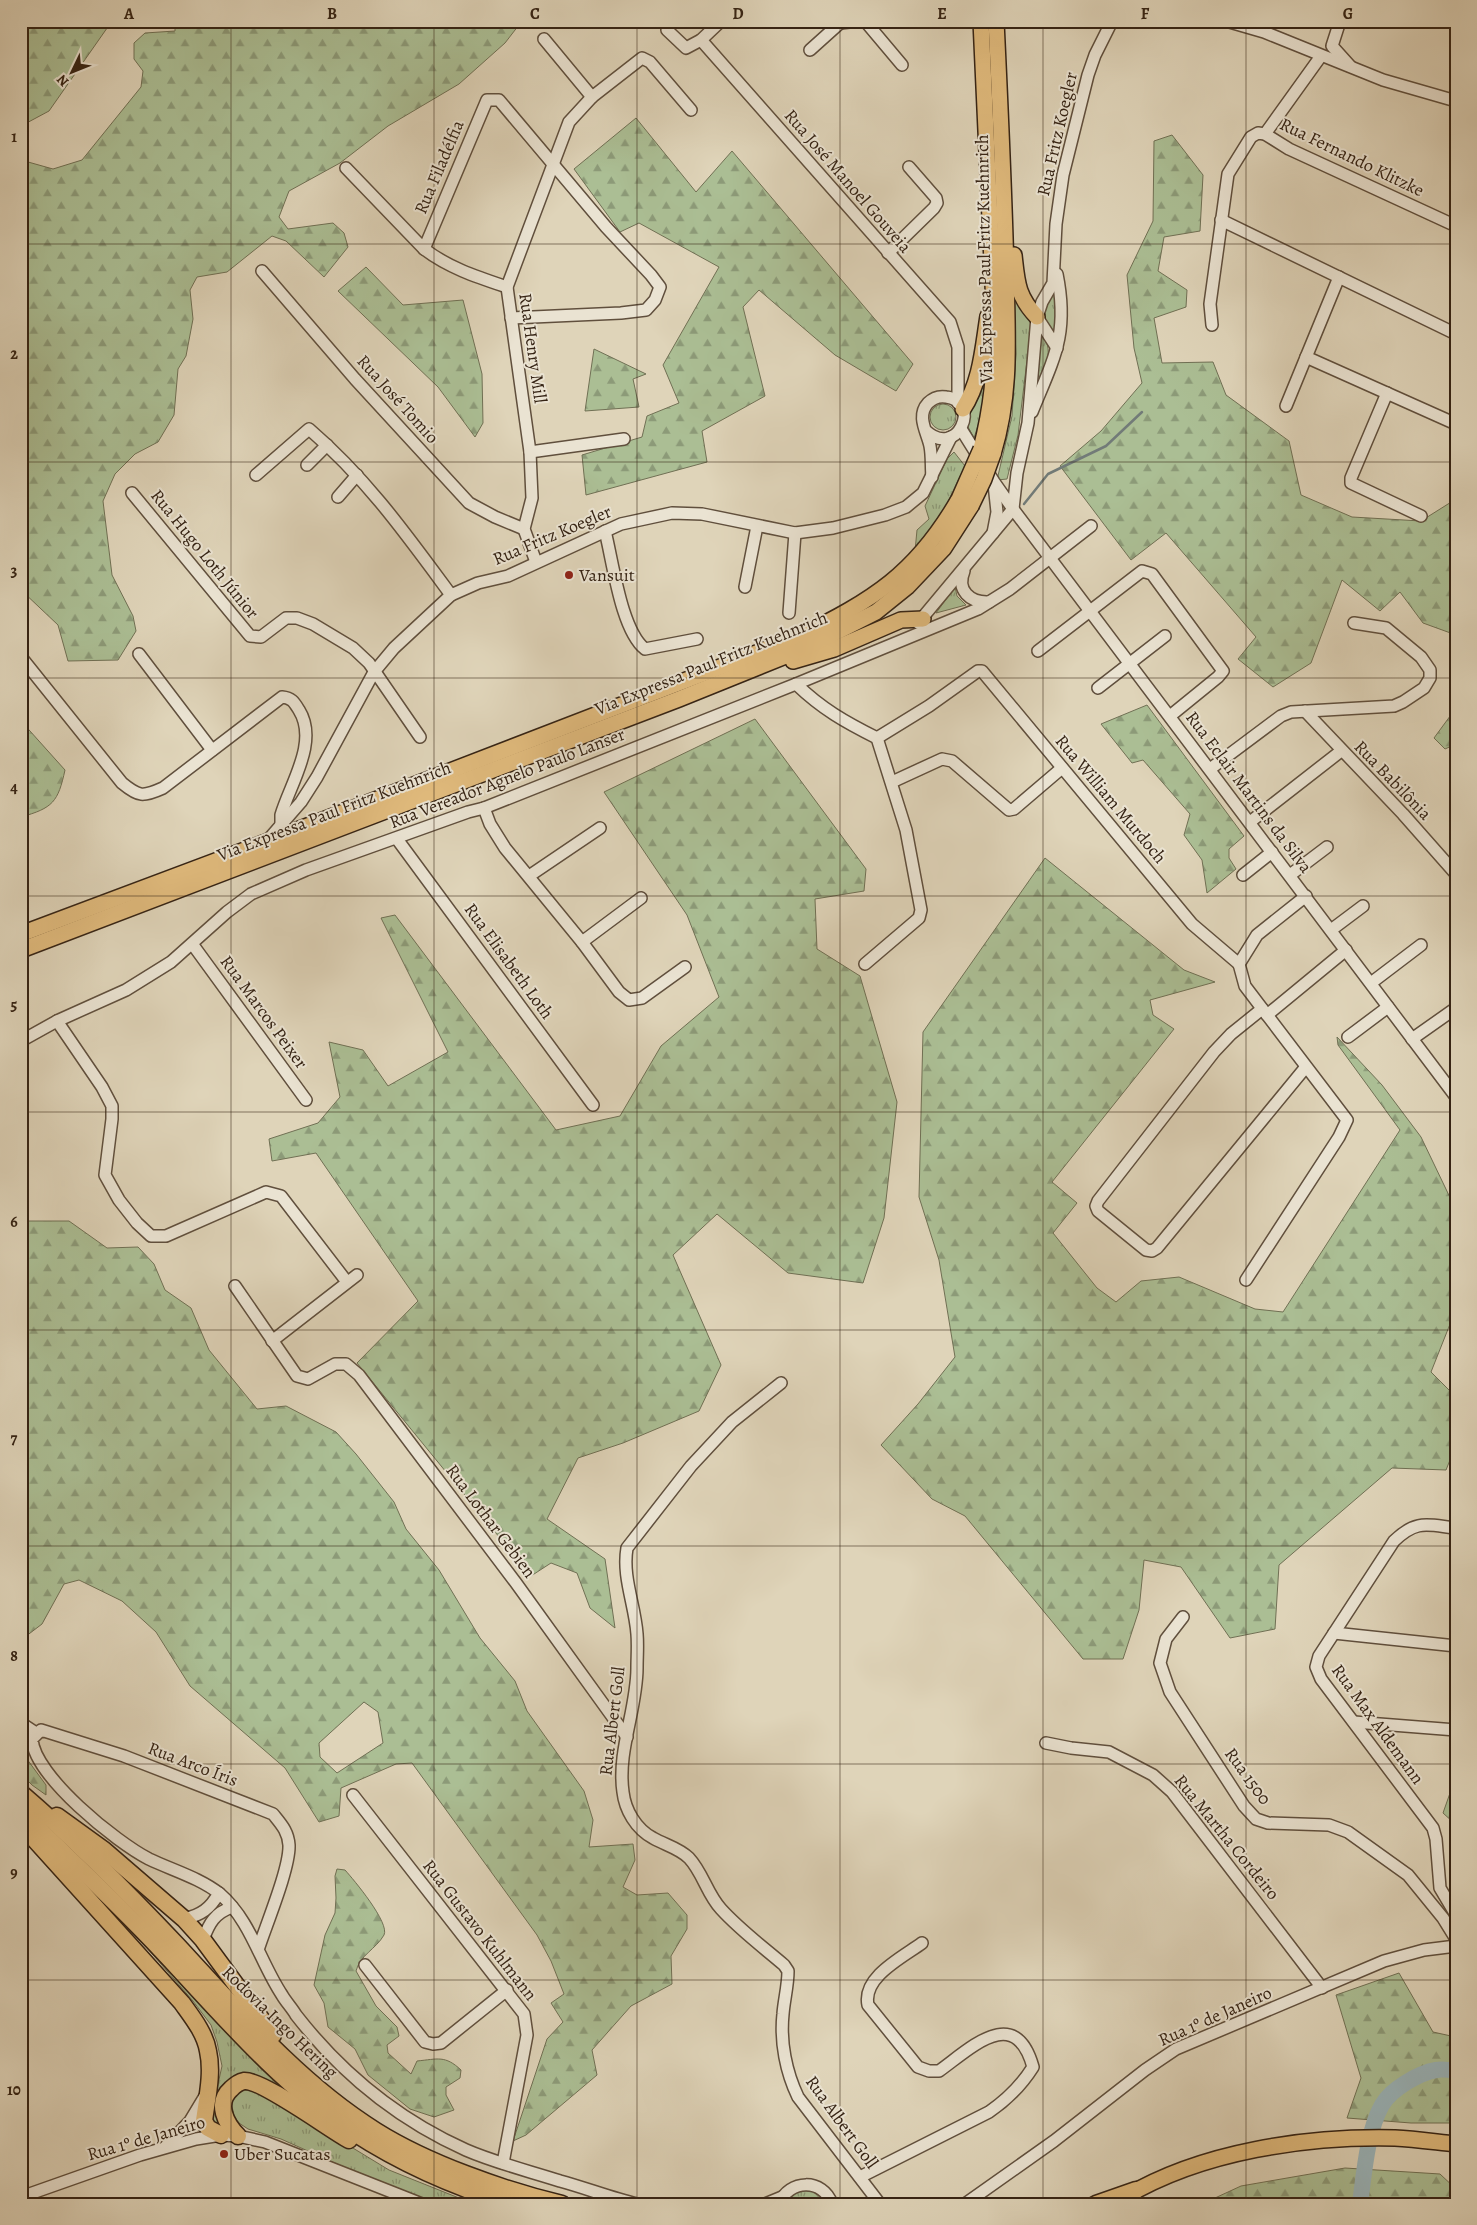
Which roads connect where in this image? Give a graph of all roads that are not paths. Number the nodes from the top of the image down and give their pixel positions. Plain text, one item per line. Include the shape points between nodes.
1 (721, 21) edge
2 (859, 21) edge
3 (865, 21) edge
4 (981, 21) edge
5 (996, 21) edge
6 (1112, 21) edge
7 (1226, 21) edge
8 (1340, 21) edge
9 (839, 22) edge
10 (667, 30) dead end
11 (544, 39) dead end
12 (701, 40) junction
13 (810, 50) dead end
14 (1321, 56) junction
15 (902, 65) dead end
16 (1351, 68) junction
17 (592, 97) junction
18 (1456, 101) edge
19 (691, 110) dead end
20 (1265, 134) junction
21 (552, 162) junction
22 (346, 168) dead end
23 (909, 168) dead end
24 (1003, 184) junction
25 (1221, 220) junction
26 (1456, 226) edge
27 (424, 249) junction
28 (888, 253) junction
29 (1054, 259) junction
30 (262, 271) dead end
31 (1339, 277) junction
32 (1052, 283) junction
33 (507, 287) junction
34 (993, 292) junction
35 (1020, 294) junction
36 (1037, 316) junction
37 (511, 318) junction
38 (1212, 325) dead end
39 (1456, 334) edge
40 (1057, 348) junction
41 (1306, 357) junction
42 (958, 378) junction
43 (1387, 394) junction
44 (944, 396) junction
45 (961, 406) junction
46 (1286, 406) dead end
47 (1028, 423) junction
48 (1456, 424) edge
49 (961, 429) junction
50 (925, 430) junction
51 (951, 437) junction
52 (624, 439) dead end
53 (327, 445) junction
54 (987, 451) junction
55 (530, 452) junction
56 (307, 465) dead end
57 (1017, 473) junction
58 (256, 475) dead end
59 (357, 476) junction
60 (932, 478) junction
61 (996, 485) junction
62 (132, 493) dead end
63 (338, 497) dead end
64 (965, 503) junction
65 (1013, 509) junction
66 (1421, 516) dead end
67 (757, 526) junction
68 (1091, 526) dead end
69 (524, 529) junction
70 (605, 531) junction
71 (795, 533) junction
72 (992, 535) junction
73 (1049, 558) junction
74 (536, 562) junction
75 (967, 566) junction
76 (745, 587) dead end
77 (451, 595) junction
78 (991, 602) junction
79 (1090, 611) junction
80 (789, 613) dead end
81 (959, 616) junction
82 (922, 619) junction
83 (1354, 623) dead end
84 (1165, 636) dead end
85 (697, 639) dead end
86 (902, 640) junction
87 (1038, 651) dead end
88 (139, 654) dead end
89 (21, 657) edge
90 (1130, 664) junction
91 (374, 672) junction
92 (741, 675) junction
93 (796, 684) junction
94 (1098, 688) dead end
95 (1305, 711) junction
96 (1170, 716) junction
97 (420, 737) dead end
98 (877, 738) junction
99 (212, 750) junction
100 (1341, 751) junction
101 (1062, 768) junction
102 (1210, 769) junction
103 (892, 782) junction
104 (484, 808) junction
105 (1250, 822) junction
106 (281, 824) junction
107 (600, 828) dead end
108 (397, 839) junction
109 (266, 842) junction
110 (1326, 847) dead end
111 (1272, 852) junction
112 (1456, 874) edge
113 (1243, 875) dead end
114 (1290, 875) junction
115 (530, 876) junction
116 (1306, 896) junction
117 (641, 898) dead end
118 (1362, 906) dead end
119 (1332, 930) junction
120 (21, 934) edge
121 (582, 942) junction
122 (193, 945) junction
123 (1421, 945) dead end
124 (21, 950) edge
125 (1346, 950) junction
126 (865, 964) dead end
127 (1239, 964) junction
128 (685, 967) dead end
129 (1371, 983) junction
130 (1388, 1007) junction
131 (1456, 1008) edge
132 (1264, 1012) junction
133 (56, 1021) junction
134 (1348, 1037) dead end
135 (1412, 1039) junction
136 (21, 1041) edge
137 (1305, 1068) junction
138 (1454, 1093) edge
139 (306, 1100) dead end
140 (593, 1105) dead end
141 (357, 1275) dead end
142 (1246, 1280) dead end
143 (347, 1282) junction
144 (235, 1286) dead end
145 (272, 1340) junction
146 (781, 1383) dead end
147 (1456, 1528) edge
148 (1183, 1616) dead end
149 (1334, 1633) junction
150 (1456, 1646) edge
151 (1354, 1722) junction
152 (21, 1723) edge
153 (1456, 1730) edge
154 (36, 1733) junction
155 (627, 1737) junction
156 (1046, 1743) dead end
157 (353, 1795) dead end
158 (23, 1801) edge
159 (21, 1826) edge
160 (219, 1893) junction
161 (232, 1907) junction
162 (1456, 1915) edge
163 (184, 1919) junction
164 (1456, 1939) edge
165 (203, 1940) junction
166 (922, 1943) dead end
167 (1456, 1946) edge
168 (258, 1950) junction
169 (365, 1965) dead end
170 (1322, 1988) junction
171 (507, 1990) junction
172 (285, 2057) junction
173 (208, 2092) junction
174 (221, 2135) junction
175 (238, 2136) junction
176 (1456, 2144) edge
177 (164, 2148) junction
178 (503, 2163) junction
179 (435, 2176) junction
180 (860, 2177) junction
181 (462, 2189) junction
182 (1136, 2190) junction
183 (21, 2197) edge
184 (781, 2200) edge
185 (422, 2204) edge
186 (497, 2204) edge
187 (510, 2204) edge
188 (562, 2204) edge
189 (636, 2204) edge
190 (764, 2204) edge
191 (832, 2204) edge
192 (880, 2204) edge
193 (965, 2204) edge
194 (1096, 2204) edge
195 (1114, 2204) edge

1 - 12 street
2 - 9 street
3 - 15 street
4 - 34 main road, Via Expressa Paul Fritz Kuehnrich
5 - 24 main road, Via Expressa Paul Fritz Kuehnrich
6 - 29 street, Rua Fritz Koegler via 1088,75 1063,175
7 - 14 street via 1264,32
8 - 16 street via 1332,46
9 - 13 street
10 - 12 street via 686,48
11 - 17 street
12 - 28 street, Rua José Manoel Gouveia
14 - 16 street
14 - 20 street, Rua Fernando Klitzke
16 - 18 street
17 - 19 street, Rua Henry Mill via 642,58 650,62
17 - 21 street, Rua Henry Mill via 569,122
20 - 25 street via 1251,137 1228,174
20 - 26 street, Rua Fernando Klitzke via 1288,149
21 - 27 street, Rua Filadélfia via 499,100 487,100
21 - 33 street, Rua Henry Mill
21 - 37 street via 660,287 656,300 646,310
22 - 27 street
23 - 28 street via 938,203
24 - 35 main road
24 - 54 main road, Via Expressa Paul Fritz Kuehnrich via 1008,376 1000,430
25 - 31 street
25 - 38 street via 1210,304
27 - 33 street via 448,265
28 - 42 street, Rua José Manoel Gouveia via 950,322 958,346
29 - 32 street, Rua Fritz Koegler
29 - 40 street, Rua Fritz Koegler via 1062,312
30 - 69 street, Rua José Tomio via 468,503
31 - 39 street
31 - 41 street
32 - 35 street via 1035,297
32 - 36 street, Rua Fritz Koegler
33 - 37 street, Rua Henry Mill
34 - 45 main road via 976,382 969,400
34 - 54 main road, Via Expressa Paul Fritz Kuehnrich via 995,374
35 - 36 main road
36 - 40 street
36 - 47 street, Rua Fritz Koegler
37 - 55 street, Rua Henry Mill
40 - 47 street, Rua Fritz Koegler
41 - 43 street
41 - 46 street
42 - 44 street
42 - 45 street, Rua José Manoel Gouveia
43 - 48 street
43 - 66 street via 1350,478 1351,483
44 - 45 street
44 - 50 street via 928,402 924,409 922,421
45 - 49 street via 964,416
47 - 57 street, Rua Fritz Koegler
49 - 51 street
49 - 61 street, Rua Eclair Martins da Silva
50 - 51 street via 936,438
50 - 60 street
51 - 60 street, Rua Fritz Koegler
52 - 55 street
53 - 56 street
53 - 58 street via 308,429
53 - 59 street
54 - 64 main road, Via Expressa Paul Fritz Kuehnrich, bridge via 984,478
55 - 69 street, Rua Henry Mill via 532,498
57 - 61 street via 1008,485
57 - 65 street, Rua Fritz Koegler
59 - 63 street
59 - 77 street via 389,511
60 - 71 street, Rua Fritz Koegler via 924,493 906,507 833,528
61 - 65 street, Rua Eclair Martins da Silva
61 - 72 street, Rua Vereador Agnelo Paulo Lanser via 997,512
62 - 91 street, Rua Hugo Loth Júnior via 250,636 261,637 286,618 297,618 353,648
64 - 92 main road, Via Expressa Paul Fritz Kuehnrich via 955,532 933,562 876,612 803,649
64 - 109 main road, Via Expressa Paul Fritz Kuehnrich via 899,577 840,616 789,640
65 - 72 street, Rua Vereador Agnelo Paulo Lanser
65 - 73 street, Rua Eclair Martins da Silva
67 - 70 street, Rua Fritz Koegler via 702,514 672,513 634,520
67 - 71 street, Rua Fritz Koegler
67 - 76 street
68 - 73 street
69 - 74 street
70 - 74 street, Rua Fritz Koegler
70 - 85 street via 628,624 637,643 645,649
71 - 80 street
72 - 75 street, Rua Vereador Agnelo Paulo Lanser
73 - 78 street
73 - 79 street, Rua Eclair Martins da Silva
74 - 77 street, Rua Fritz Koegler via 508,576 478,583
75 - 78 street via 961,585 965,594 972,600
75 - 82 street, Rua Vereador Agnelo Paulo Lanser
77 - 91 street, Rua Fritz Koegler via 394,648
78 - 81 street
79 - 87 street
79 - 90 street, Rua Eclair Martins da Silva
79 - 96 street via 1142,571 1152,574 1223,671
81 - 82 street
81 - 86 street
82 - 86 street, Rua Vereador Agnelo Paulo Lanser
82 - 92 main road via 901,620 834,649
83 - 95 street via 1386,628 1422,657 1430,670 1430,678 1424,688 1394,706
84 - 90 street
86 - 93 street, Rua Vereador Agnelo Paulo Lanser
88 - 99 street
89 - 99 street via 134,794 146,795 163,788
90 - 94 street
90 - 96 street, Rua Eclair Martins da Silva
91 - 97 street, Rua Hugo Loth Júnior
91 - 106 street, Rua Fritz Koegler via 317,777
92 - 124 main road, Via Expressa Paul Fritz Kuehnrich
93 - 98 street via 839,719
93 - 104 street, Rua Vereador Agnelo Paulo Lanser
95 - 100 street, Rua Babilônia
95 - 102 street via 1281,716
96 - 102 street, Rua Eclair Martins da Silva
98 - 101 street, Rua William Murdoch via 982,671
98 - 103 street
99 - 106 street via 282,697 294,701 307,730
100 - 105 street
100 - 112 street, Rua Babilônia
101 - 103 street via 1009,810 952,761 942,759
101 - 127 street, Rua William Murdoch via 1192,924
102 - 105 street, Rua Eclair Martins da Silva
103 - 126 street via 906,830 921,910 919,918
104 - 108 street, Rua Vereador Agnelo Paulo Lanser
104 - 115 street via 506,848
105 - 111 street, Rua Eclair Martins da Silva
106 - 109 street, Rua Fritz Koegler
107 - 115 street
108 - 122 street, Rua Vereador Agnelo Paulo Lanser via 306,870 251,894
108 - 140 street, Rua Elisabeth Loth
109 - 120 main road, Via Expressa Paul Fritz Kuehnrich
110 - 114 street
111 - 113 street
111 - 114 street, Rua Eclair Martins da Silva
114 - 116 street, Rua Eclair Martins da Silva
115 - 121 street
116 - 119 street, Rua Eclair Martins da Silva
116 - 127 street via 1258,935
117 - 121 street
118 - 119 street
119 - 125 street, Rua Eclair Martins da Silva
121 - 128 street via 619,992 629,1000 642,998
122 - 133 street, Rua Vereador Agnelo Paulo Lanser via 134,985
122 - 139 street, Rua Marcos Peixer
123 - 129 street
125 - 129 street, Rua Eclair Martins da Silva
125 - 132 street
127 - 132 street via 1244,986
129 - 130 street, Rua Eclair Martins da Silva
130 - 134 street
130 - 135 street, Rua Eclair Martins da Silva
131 - 135 street
132 - 137 street
132 - 137 street via 1231,1034 1214,1052 1098,1201 1098,1210 1146,1250 1157,1248
133 - 136 street, Rua Vereador Agnelo Paulo Lanser
133 - 143 street via 112,1106 106,1175 119,1200 151,1236 166,1236 266,1192 274,1193 281,1196
135 - 138 street, Rua Eclair Martins da Silva
137 - 142 street via 1347,1120
141 - 143 street
143 - 145 street
144 - 145 street
145 - 155 street, Rua Lothar Gebien via 298,1376 308,1378 335,1364 346,1364 359,1375
146 - 155 street, Rua Albert Goll via 732,1422 691,1466 627,1548 624,1564 637,1633 637,1689
147 - 149 street, Rua Max Aldemann via 1421,1524 1406,1529 1394,1541
148 - 164 street, Rua 1500 via 1166,1639 1160,1663 1170,1692 1244,1806 1256,1818 1268,1823 1329,1825 1348,1832 1408,1875
149 - 150 street
149 - 151 street, Rua Max Aldemann via 1316,1667 1321,1679
151 - 153 street
151 - 162 street, Rua Max Aldemann via 1433,1828 1440,1888
152 - 154 street
154 - 160 street via 32,1738 35,1753 70,1797 107,1831 134,1850
154 - 168 street, Rua Arco Íris via 41,1730 124,1756 273,1814 285,1828 289,1845
155 - 180 street, Rua Albert Goll via 623,1791 625,1804 634,1821 651,1838 688,1858 721,1910 788,1971 782,2016 788,2075 798,2097
156 - 170 street, Rua Martha Cordeiro via 1110,1752 1153,1775 1172,1792
157 - 171 street, Rua Gustavo Kuhlmann
158 - 163 highway via 84,1834
158 - 172 highway, Rodovia Ingo Hering via 147,1915
158 - 179 highway, Rodovia Ingo Hering via 236,2030 301,2092 352,2131
159 - 173 highway via 182,2003 208,2049
160 - 161 street
160 - 163 street via 206,1911
161 - 165 street via 213,1918
161 - 168 street via 244,1922
163 - 165 highway
165 - 172 highway via 276,2038
166 - 180 street via 882,1973 866,1995 868,2005 918,2067 938,2070 990,2035 1006,2034 1018,2039 1029,2054 1033,2067 1009,2098 989,2112
167 - 170 street, Rua 1º de Janeiro via 1424,1950 1384,1961
168 - 178 street via 282,1995 310,2033 360,2083 394,2111 437,2136
169 - 171 street via 425,2042 433,2044 441,2043
170 - 193 street, Rua 1º de Janeiro via 1176,2050 1144,2070 1054,2141
171 - 178 street, Rua Gustavo Kuhlmann via 524,2014 526,2035
172 - 188 highway, Rodovia Ingo Hering via 335,2103 416,2153 454,2169
173 - 174 highway via 204,2121 208,2128
173 - 177 street via 190,2121
174 - 175 street, Rua 1º de Janeiro
174 - 177 street, Rua 1º de Janeiro
175 - 179 highway via 226,2121 224,2100 240,2082 254,2082 364,2148 401,2166
175 - 185 street, Rua 1º de Janeiro via 281,2147
176 - 182 main road via 1395,2138 1322,2141 1263,2148 1206,2162
177 - 183 street, Rua 1º de Janeiro
178 - 189 street
179 - 181 highway, Rodovia Ingo Hering
180 - 192 street, Rua Albert Goll
181 - 186 highway
181 - 187 highway, Rodovia Ingo Hering
182 - 194 highway
182 - 195 main road
184 - 190 street
184 - 191 street via 794,2186 811,2184 825,2192

